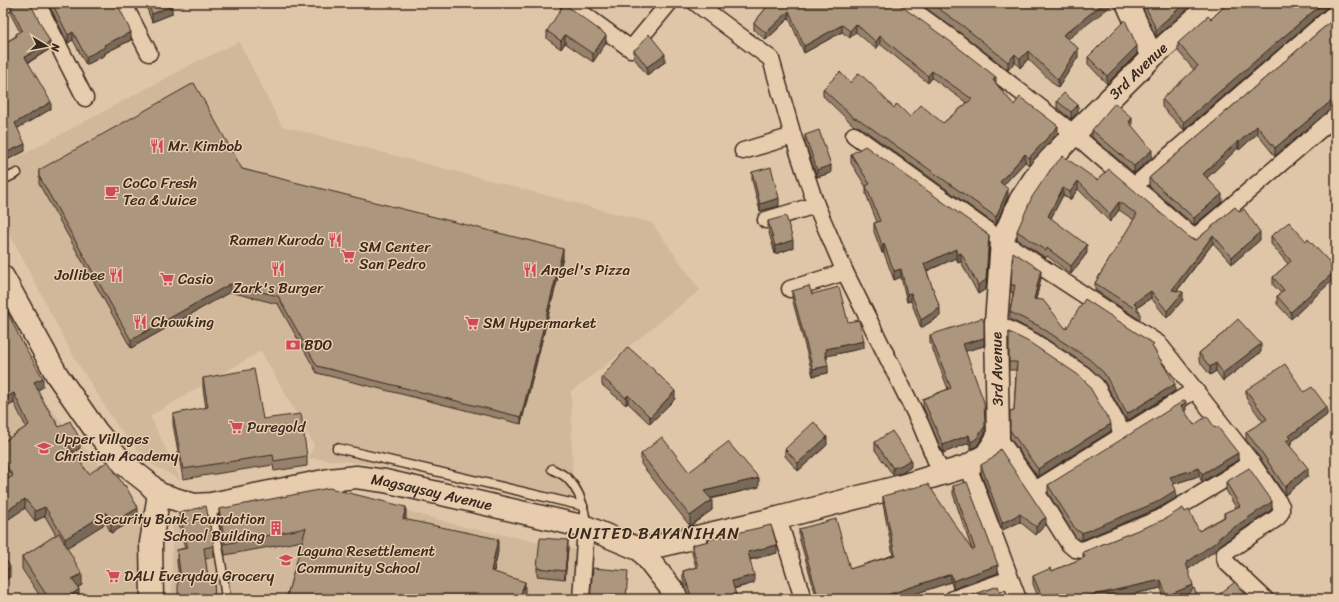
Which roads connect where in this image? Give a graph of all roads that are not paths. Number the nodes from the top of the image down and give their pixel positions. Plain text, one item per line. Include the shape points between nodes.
1 (7, 3) edge
2 (36, 3) edge
3 (124, 3) edge
4 (568, 3) edge
5 (669, 3) edge
6 (696, 3) edge
7 (903, 3) edge
8 (1127, 3) edge
9 (1213, 3) edge
10 (3, 5) edge
11 (1336, 12) edge
12 (149, 53) dead end
13 (1152, 57) junction
14 (85, 98) dead end
15 (1336, 116) edge
16 (1074, 134) junction
17 (854, 135) dead end
18 (793, 136) junction
19 (744, 151) dead end
20 (17, 173) dead end
21 (3, 180) edge
22 (1134, 186) junction
23 (816, 205) junction
24 (766, 220) dead end
25 (1002, 241) junction
26 (845, 272) junction
27 (3, 277) edge
28 (790, 289) dead end
29 (996, 323) junction
30 (1195, 390) junction
31 (1123, 434) junction
32 (998, 438) junction
33 (337, 448) dead end
34 (1252, 464) junction
35 (968, 466) junction
36 (552, 469) dead end
37 (941, 473) junction
38 (1035, 490) junction
39 (159, 494) junction
40 (211, 504) junction
41 (584, 516) junction
42 (778, 518) junction
43 (641, 550) junction
44 (1010, 579) junction
45 (152, 599) edge
46 (226, 599) edge
47 (581, 599) edge
48 (677, 599) edge
49 (803, 599) edge
50 (953, 599) edge
51 (1018, 599) edge
52 (1265, 599) edge

1 - 10 street
2 - 14 street
3 - 12 street
4 - 5 street via 631,49
6 - 18 street via 771,59
7 - 16 street
8 - 13 street
9 - 13 street, 3rd Avenue
11 - 22 street
13 - 16 street, 3rd Avenue
15 - 22 street via 1194,238
16 - 22 street
16 - 25 street, 3rd Avenue via 1042,169 1021,199
17 - 25 street
18 - 19 street
18 - 23 street
20 - 21 lane
23 - 24 street
23 - 26 street
25 - 29 street, 3rd Avenue
25 - 30 street via 1159,344
26 - 28 street
26 - 37 street via 921,425
27 - 39 street via 57,375 96,431 124,464
29 - 31 street via 1034,342 1084,374 1096,386
29 - 32 street, 3rd Avenue
30 - 31 street
30 - 34 street
31 - 38 street
32 - 35 street via 986,455
32 - 38 street
33 - 41 lane
34 - 38 street via 1158,519 1083,550 1074,549 1069,544
34 - 52 street via 1281,506 1280,512 1278,518 1225,553 1224,558
35 - 37 street
35 - 44 street
36 - 41 lane via 568,478 576,490
37 - 42 street via 898,487
39 - 40 street, Magsaysay Avenue via 194,505
39 - 45 street via 151,544
40 - 41 street, Magsaysay Avenue via 356,477
40 - 46 lane
41 - 43 street, Magsaysay Avenue
41 - 47 street
42 - 43 street
42 - 49 street
43 - 48 street, Magsaysay Avenue
44 - 50 street
44 - 51 street

